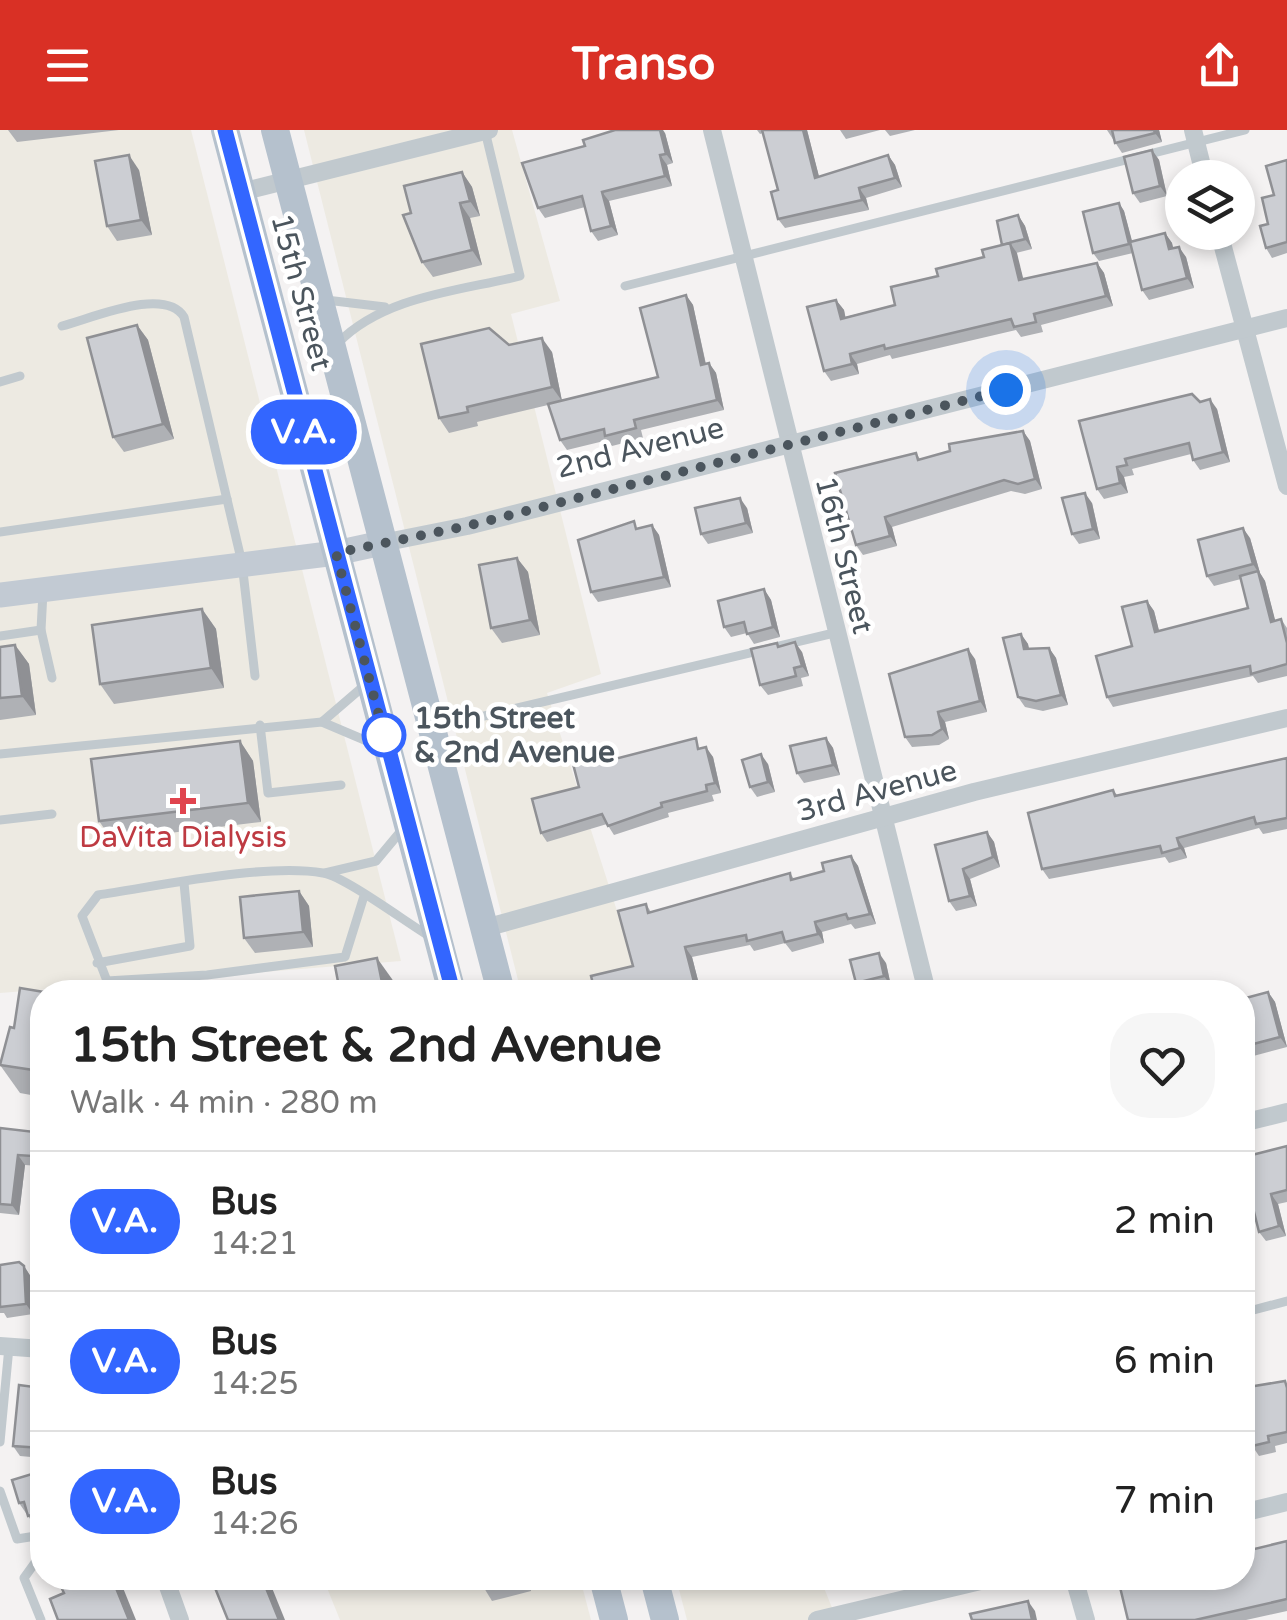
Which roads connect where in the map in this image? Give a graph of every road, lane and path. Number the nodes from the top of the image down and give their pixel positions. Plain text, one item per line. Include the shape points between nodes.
1 (225, 130) edge
2 (275, 130) edge
3 (487, 130) edge
4 (712, 130) edge
5 (1244, 130) edge
6 (1195, 136) edge
7 (288, 180) junction
8 (241, 192) junction
9 (1225, 250) edge
10 (744, 257) junction
11 (626, 286) dead end
12 (319, 299) junction
13 (388, 308) junction
14 (1287, 318) edge
15 (62, 326) dead end
16 (1246, 328) junction
17 (332, 350) junction
18 (20, 376) dead end
19 (0, 382) edge
20 (788, 443) junction
21 (1287, 486) edge
22 (226, 498) junction
23 (0, 532) edge
24 (382, 543) junction
25 (336, 553) junction
26 (242, 563) junction
27 (43, 589) junction
28 (0, 595) edge
29 (40, 630) junction
30 (834, 632) junction
31 (0, 636) edge
32 (255, 676) dead end
33 (52, 678) dead end
34 (369, 681) junction
35 (1287, 718) edge
36 (322, 722) junction
37 (260, 724) junction
38 (432, 729) junction
39 (388, 750) junction
40 (0, 754) edge
41 (341, 785) dead end
42 (52, 814) dead end
43 (882, 818) junction
44 (0, 820) edge
45 (407, 820) junction
46 (325, 872) junction
47 (184, 882) junction
48 (364, 896) junction
49 (485, 928) junction
50 (440, 943) junction
51 (98, 962) junction
52 (107, 980) edge
53 (130, 980) edge
54 (449, 980) edge
55 (498, 980) edge
56 (924, 980) edge
57 (1287, 1112) edge
58 (1255, 1119) edge
59 (1287, 1301) edge
60 (1255, 1309) edge
61 (5, 1346) edge
62 (30, 1348) edge
63 (0, 1442) edge
64 (0, 1491) edge
65 (1287, 1502) edge
66 (1255, 1510) edge
67 (30, 1538) edge
68 (30, 1570) edge
69 (169, 1590) edge
70 (606, 1590) edge
71 (657, 1590) edge
72 (943, 1590) edge
73 (1077, 1590) edge
74 (41, 1620) edge
75 (180, 1620) edge
76 (614, 1620) edge
77 (665, 1620) edge
78 (817, 1620) edge
79 (1086, 1620) edge

1 - 8 main road, 15th Street
2 - 7 main road, 15th Street
3 - 7 street
3 - 13 lane via 520,276
4 - 10 street, 16th Street
5 - 6 lane
6 - 10 lane
7 - 8 street
7 - 12 main road, 15th Street
8 - 25 main road, 15th Street
9 - 16 street
10 - 11 lane
10 - 20 street, 16th Street
12 - 13 lane
12 - 17 main road, 15th Street
13 - 17 lane via 356,325
14 - 16 street, 2nd Avenue
15 - 22 lane via 160,300 179,308
16 - 20 street, 2nd Avenue
16 - 21 street
17 - 24 main road, 15th Street
18 - 19 lane
20 - 24 street, 2nd Avenue
20 - 30 street, 16th Street
22 - 23 lane
22 - 26 lane
24 - 25 street, 2nd Avenue
24 - 38 main road, 15th Street
25 - 26 street, 2nd Avenue
25 - 34 main road, 15th Street
26 - 27 street, 2nd Avenue
26 - 32 lane
27 - 28 street, 2nd Avenue
27 - 29 lane
29 - 31 lane
29 - 33 lane
30 - 38 lane
30 - 43 street, 16th Street
34 - 36 lane
34 - 39 main road, 15th Street
35 - 43 street, 3rd Avenue
36 - 37 lane
36 - 39 lane
37 - 40 lane
37 - 41 lane via 268,794
38 - 49 main road, 15th Street
39 - 45 main road, 15th Street
42 - 44 lane
43 - 49 street, 3rd Avenue
43 - 56 street, 16th Street
45 - 46 lane via 376,861
45 - 50 main road, 15th Street
46 - 47 lane
46 - 48 lane
47 - 51 lane via 190,946
47 - 51 lane via 98,895 82,916
48 - 50 lane
48 - 53 lane via 344,957
49 - 55 main road, 15th Street
50 - 54 main road, 15th Street
51 - 52 lane
57 - 58 street
59 - 60 lane
61 - 62 street
61 - 63 lane
64 - 67 lane via 17,1540
65 - 66 street
68 - 74 lane via 24,1578
69 - 75 street
70 - 76 main road
71 - 77 main road
72 - 78 street
73 - 79 street

